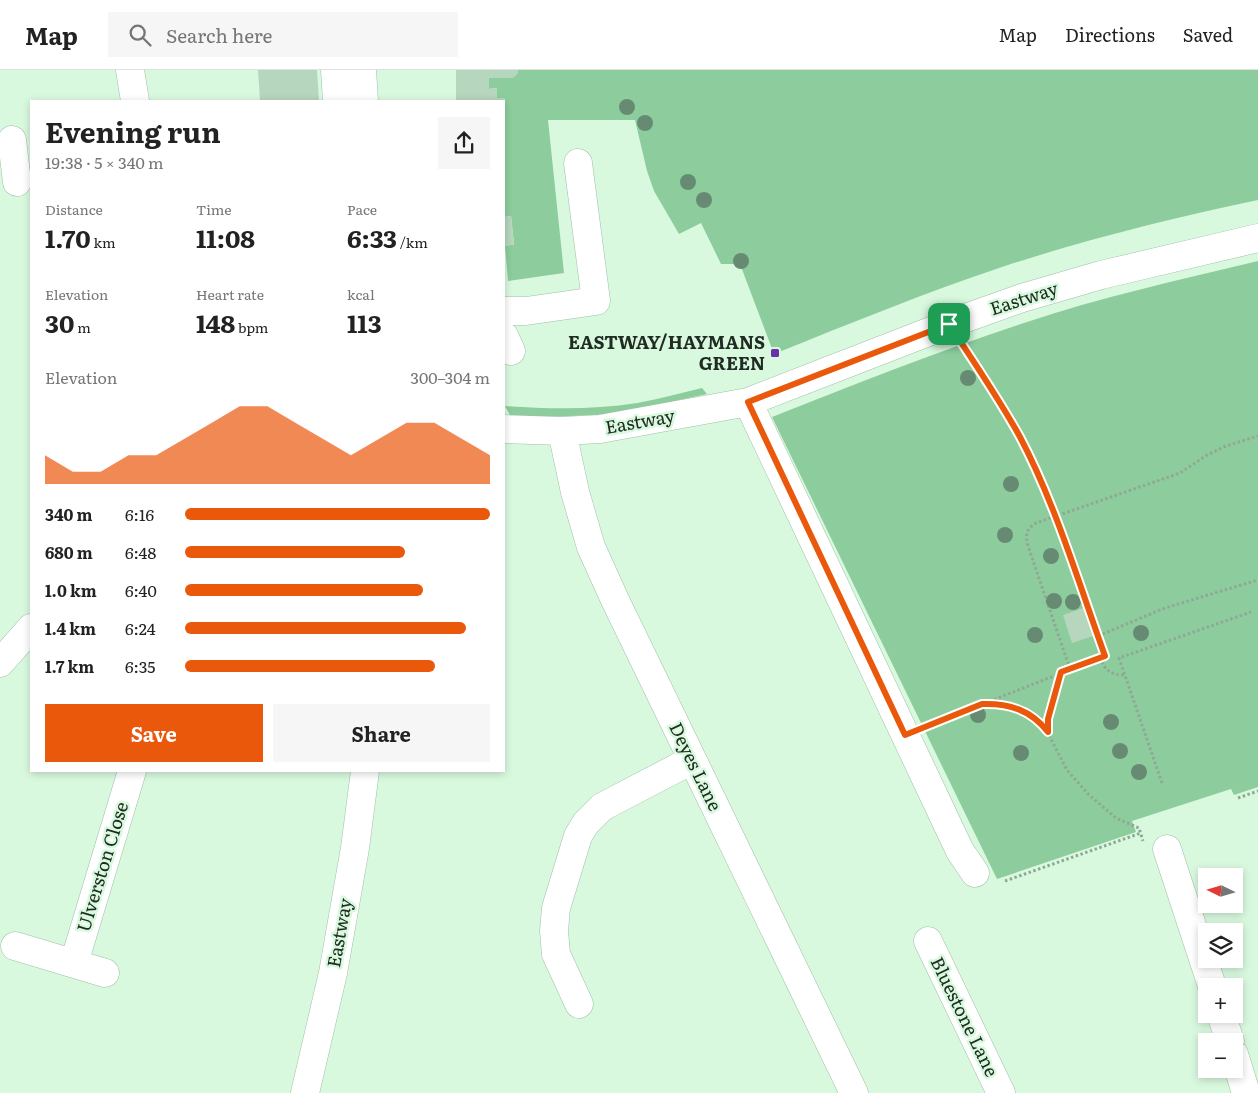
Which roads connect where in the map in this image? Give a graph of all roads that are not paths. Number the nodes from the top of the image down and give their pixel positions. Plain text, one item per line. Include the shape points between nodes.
1 (130, 70) edge
2 (335, 70) edge
3 (362, 70) edge
4 (135, 100) edge
5 (337, 100) edge
6 (364, 100) edge
7 (578, 163) dead end
8 (1258, 238) edge
9 (505, 311) edge
10 (748, 402) junction
11 (505, 429) edge
12 (562, 431) junction
13 (29, 635) edge
14 (0, 663) edge
15 (692, 760) junction
16 (132, 772) edge
17 (366, 772) edge
18 (1157, 848) road end
19 (975, 873) dead end
20 (928, 941) dead end
21 (15, 946) dead end
22 (74, 963) junction
23 (105, 972) dead end
24 (1209, 978) edge
25 (579, 1004) dead end
26 (1241, 1078) edge
27 (305, 1093) edge
28 (854, 1093) edge
29 (1001, 1093) edge
30 (1246, 1093) edge

1 - 4 street
2 - 5 street
3 - 6 street
7 - 9 street via 596,301
8 - 10 street, Eastway via 1101,275 1022,298
10 - 12 street, Eastway via 600,429
10 - 19 street via 960,851
11 - 12 street, Eastway
12 - 15 street, Deyes Lane via 591,547
13 - 14 street
15 - 25 street via 602,807 578,836 556,908 554,932 556,954
15 - 28 street, Deyes Lane
16 - 22 street, Ulverston Close
17 - 27 street, Eastway via 333,973
18 - 24 street
20 - 29 street, Bluestone Lane
21 - 22 street
22 - 23 street
26 - 30 street

